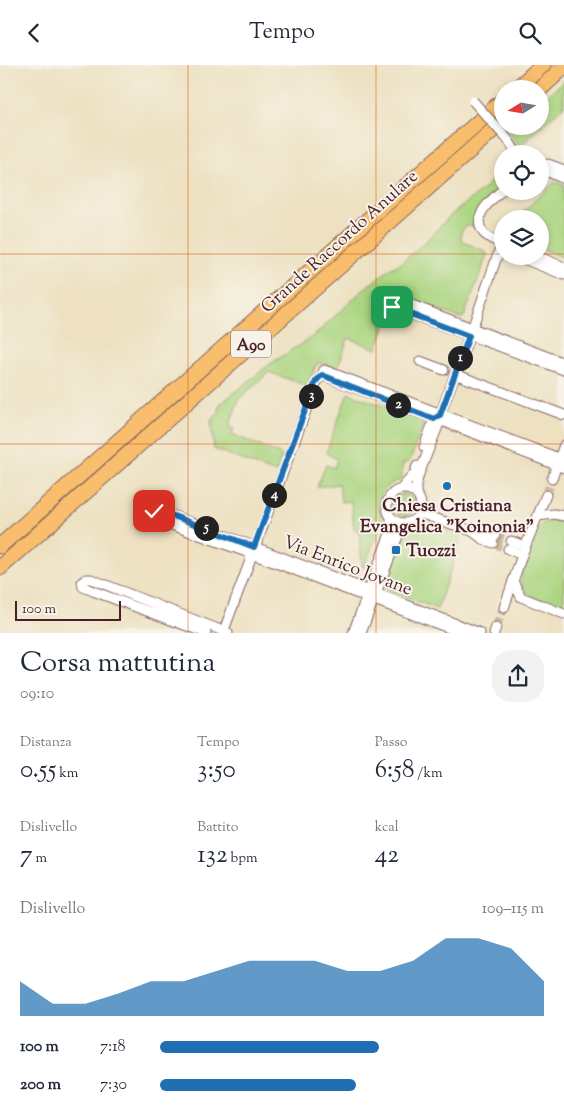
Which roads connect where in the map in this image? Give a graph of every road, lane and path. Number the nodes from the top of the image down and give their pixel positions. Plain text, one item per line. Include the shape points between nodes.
1 (543, 65) edge
2 (564, 67) edge
3 (526, 80) edge
4 (549, 81) edge
5 (473, 101) dead end
6 (494, 108) edge
7 (494, 129) edge
8 (511, 145) edge
9 (564, 170) edge
10 (564, 179) edge
11 (494, 198) edge
12 (494, 242) edge
13 (549, 261) edge
14 (496, 265) edge
15 (539, 265) edge
16 (564, 267) edge
17 (564, 275) edge
18 (471, 332) junction
19 (420, 361) dead end
20 (564, 363) edge
21 (444, 370) dead end
22 (564, 370) edge
23 (460, 376) dead end
24 (564, 415) edge
25 (438, 418) junction
26 (564, 445) edge
27 (561, 463) edge
28 (552, 479) tunnel mouth
29 (401, 489) junction
30 (416, 494) junction
31 (546, 495) tunnel mouth
32 (419, 513) junction
33 (538, 516) junction
34 (564, 517) edge
35 (391, 518) junction
36 (403, 523) junction
37 (494, 539) tunnel mouth
38 (509, 545) tunnel mouth
39 (0, 546) edge
40 (253, 550) junction
41 (524, 550) junction
42 (0, 568) edge
43 (513, 581) junction
44 (371, 595) junction
45 (504, 608) tunnel mouth
46 (564, 614) edge
47 (225, 632) edge
48 (206, 633) edge
49 (353, 633) edge
50 (361, 633) edge
51 (462, 633) edge
52 (480, 633) edge

1 - 3 highway
2 - 4 highway
5 - 8 street, bridge
6 - 39 highway, Grande Raccordo Anulare / A90
7 - 42 highway, Grande Raccordo Anulare / A90
9 - 10 street via 548,164 545,167 546,171
11 - 12 street via 482,211 480,222 482,231
13 - 16 street
14 - 18 street
15 - 17 street
18 - 18 street via 396,299 388,298 386,303
18 - 20 street
18 - 22 street
18 - 25 street
19 - 21 street
23 - 24 street
25 - 27 street
25 - 29 street via 414,474
25 - 30 street via 419,474
25 - 40 street via 324,370 316,381
26 - 27 street
27 - 28 street
29 - 30 street
29 - 35 street via 389,498 387,508
30 - 32 street via 421,503
31 - 33 street
32 - 36 street via 413,521
32 - 37 street via 472,531 482,539
33 - 34 street via 554,514
33 - 41 street
35 - 36 street
35 - 44 street via 392,528
36 - 44 street
38 - 41 street
40 - 40 street, Via Enrico Jovane via 158,510 152,514 158,520
40 - 44 street, Via Enrico Jovane
40 - 47 street
41 - 43 street
43 - 45 street
43 - 46 street via 521,597
44 - 49 street
44 - 50 street
44 - 51 street, Via Enrico Jovane
44 - 52 street, Via Enrico Jovane
47 - 48 street via 91,579 82,582 83,587

